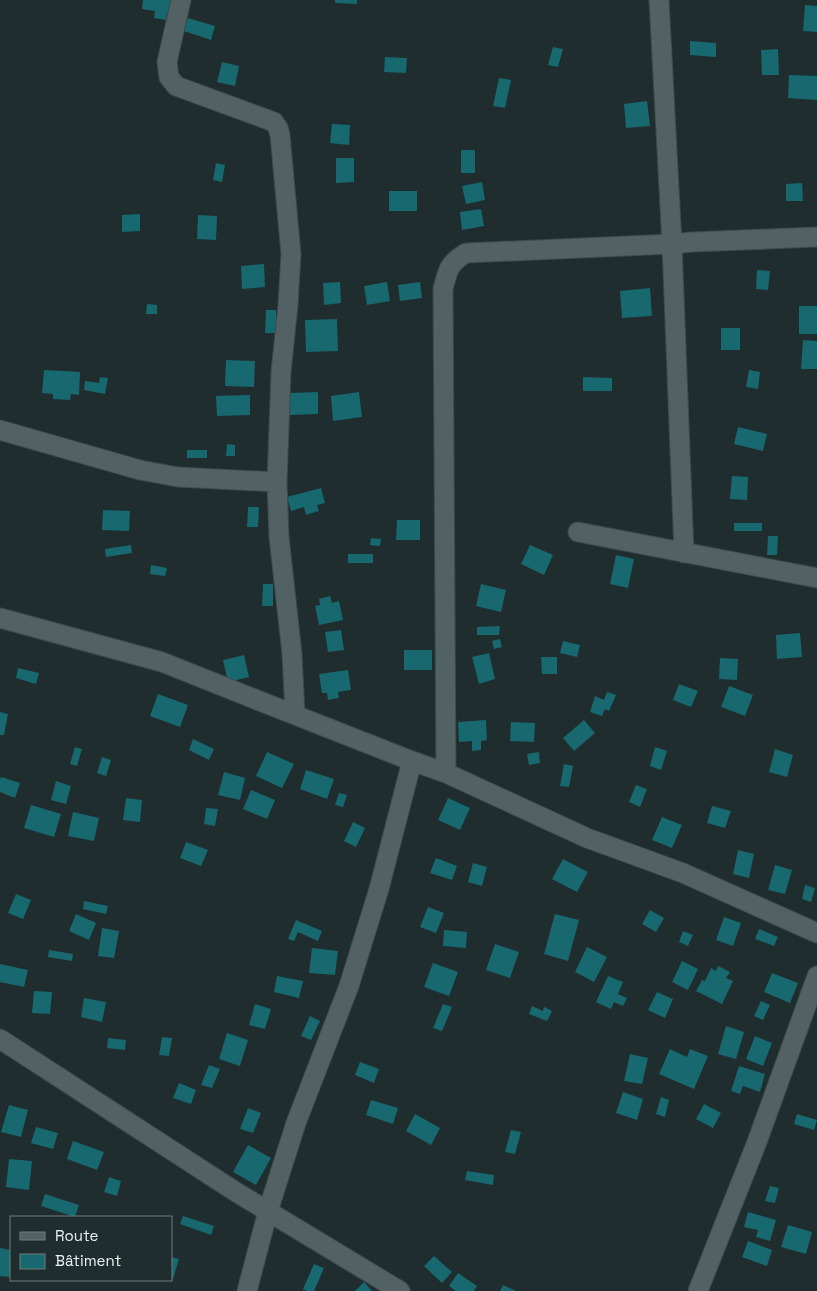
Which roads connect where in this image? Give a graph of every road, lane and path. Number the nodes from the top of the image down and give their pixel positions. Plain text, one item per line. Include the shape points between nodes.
1 (181, 0) edge
2 (659, 0) edge
3 (817, 237) edge
4 (672, 244) junction
5 (0, 430) edge
6 (278, 482) junction
7 (578, 532) dead end
8 (684, 553) junction
9 (817, 578) edge
10 (0, 618) edge
11 (295, 715) junction
12 (412, 761) junction
13 (446, 773) junction
14 (817, 933) edge
15 (817, 976) edge
16 (0, 1039) edge
17 (268, 1211) junction
18 (247, 1291) edge
19 (400, 1291) edge
20 (698, 1291) edge

1 - 6 street via 167,62 169,77 176,86 274,122 280,135 291,254 281,372
2 - 4 street
3 - 4 street
4 - 8 street
4 - 13 street via 466,253 449,268 444,289
5 - 6 street via 159,474
6 - 11 street via 279,537
7 - 8 street
8 - 9 street
10 - 11 street via 162,662
11 - 12 street
12 - 13 street
12 - 17 street via 380,889 349,986 296,1123
13 - 14 street via 587,838 683,873
15 - 20 street via 757,1142
16 - 17 street
17 - 18 street
17 - 19 street

